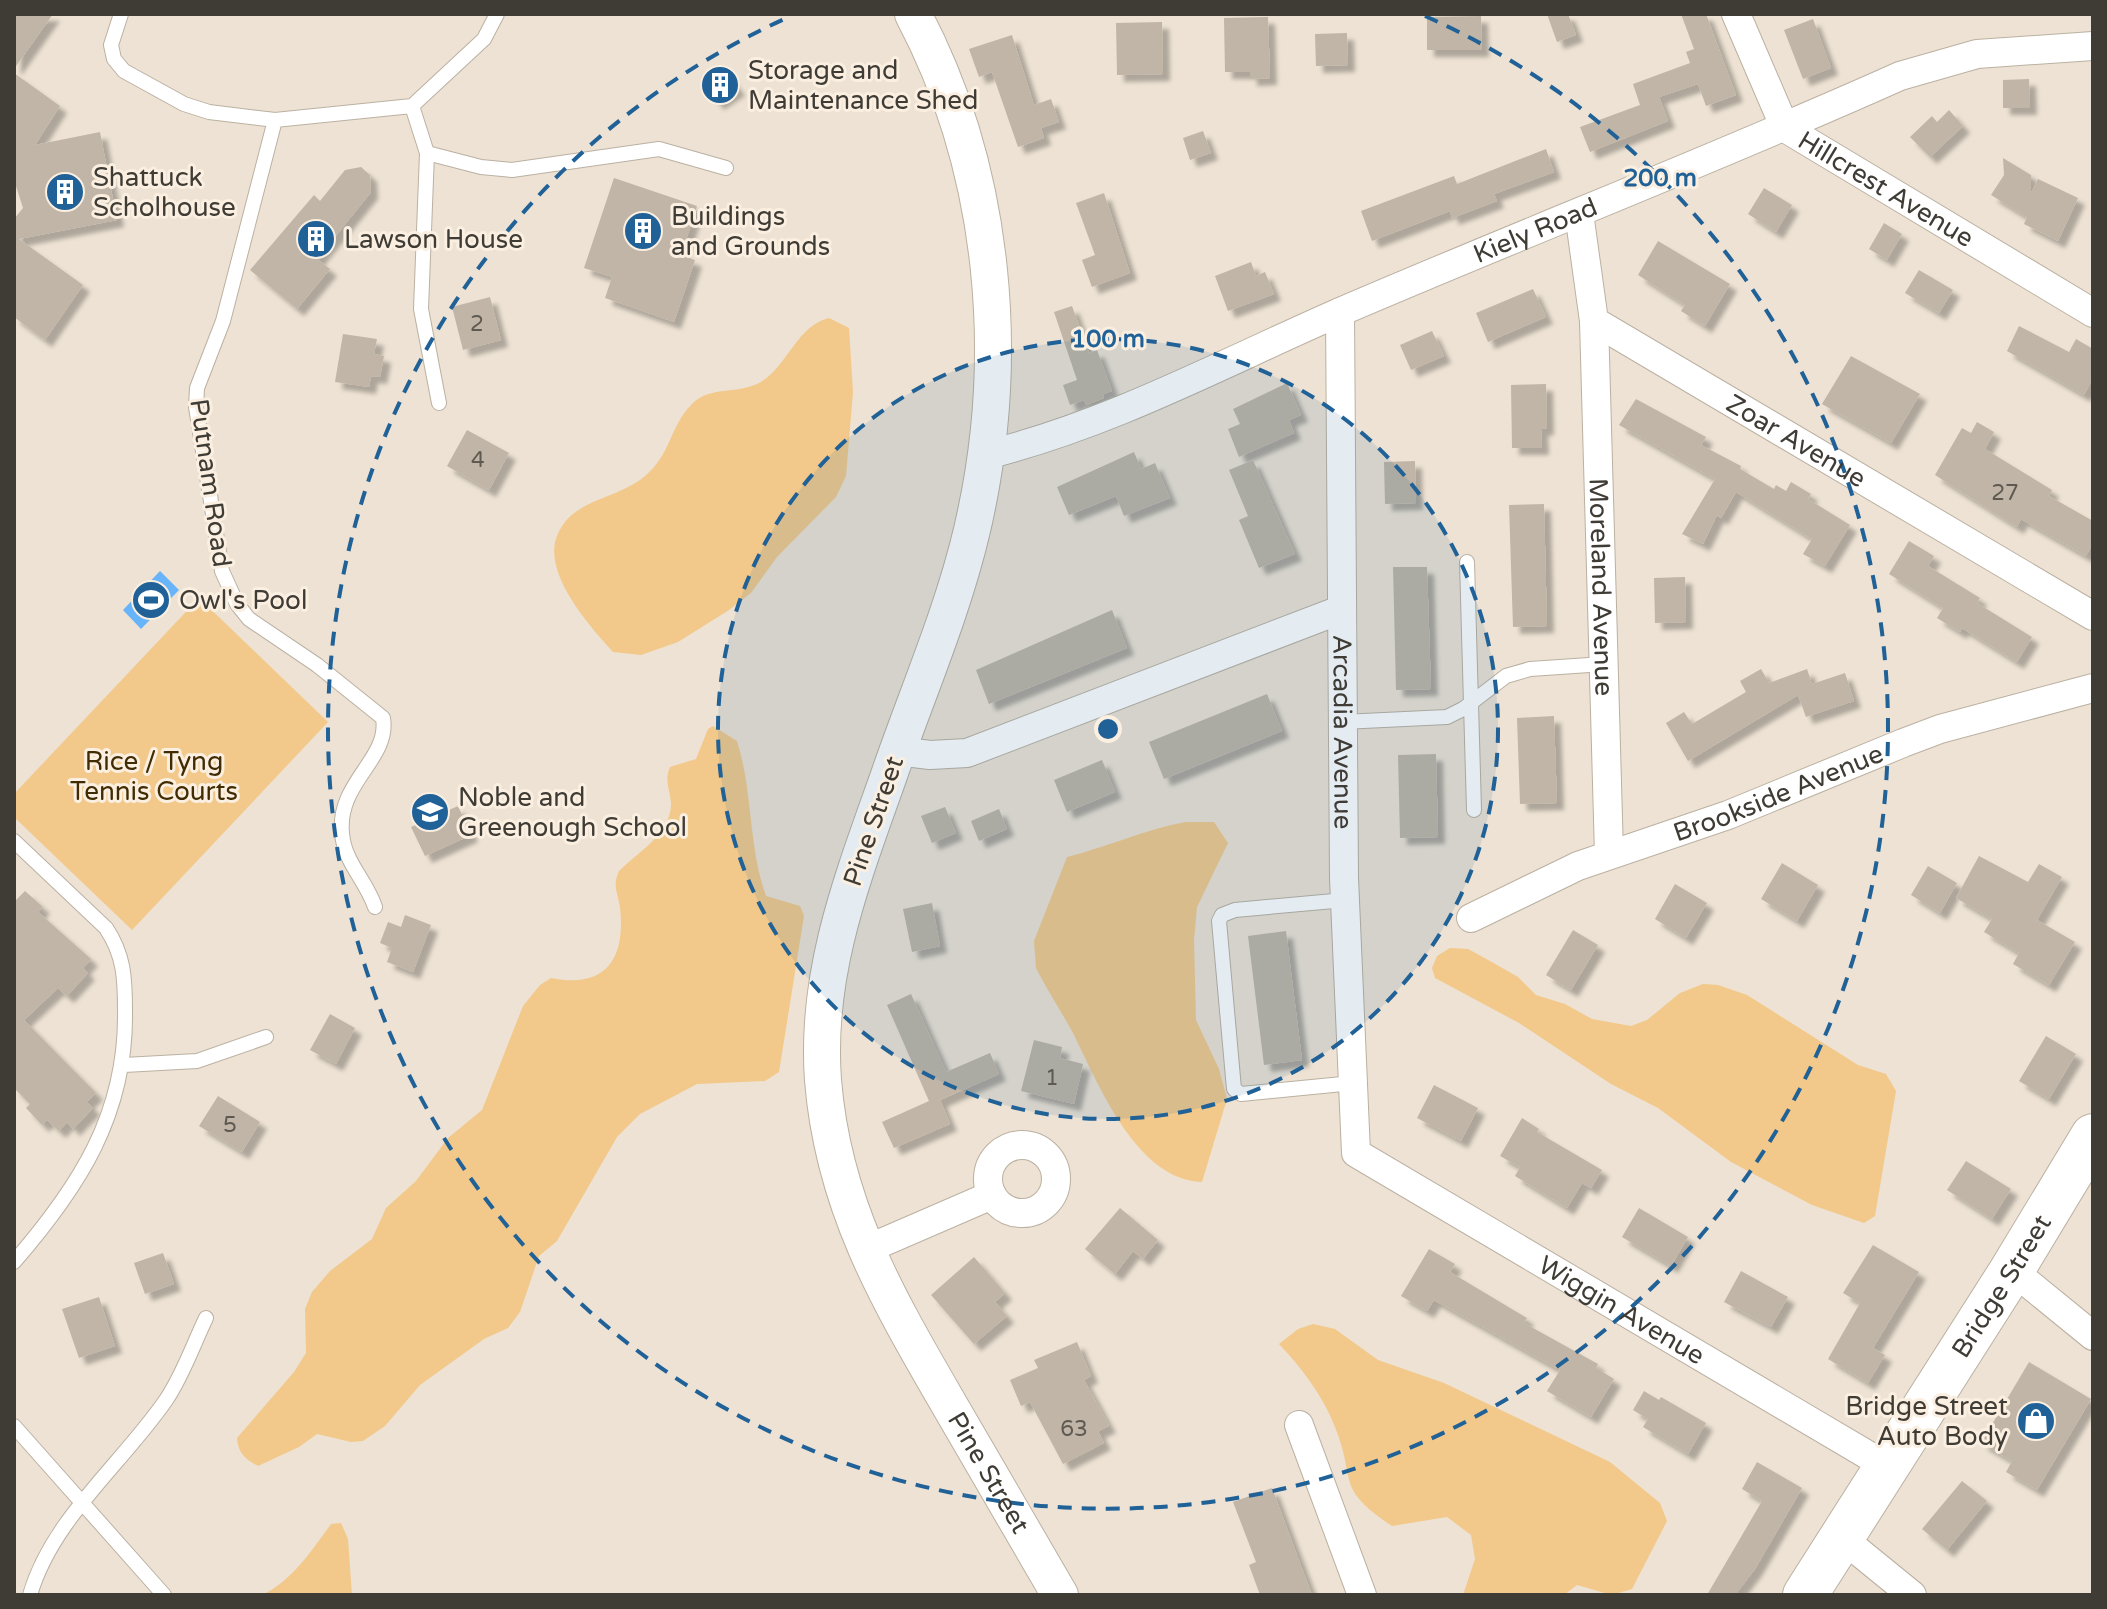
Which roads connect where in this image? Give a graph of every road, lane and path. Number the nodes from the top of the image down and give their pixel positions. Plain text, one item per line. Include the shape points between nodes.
1 (121, 14) edge
2 (497, 14) edge
3 (1736, 14) edge
4 (922, 17) edge
5 (2093, 46) edge
6 (412, 106) junction
7 (275, 120) junction
8 (1785, 128) junction
9 (427, 153) junction
10 (726, 168) dead end
11 (1579, 213) junction
12 (1340, 312) junction
13 (2093, 313) edge
14 (1594, 321) junction
15 (439, 403) dead end
16 (986, 455) junction
17 (1467, 562) dead end
18 (1340, 610) junction
19 (2093, 616) edge
20 (1604, 664) junction
21 (2093, 688) edge
22 (1472, 700) junction
23 (1342, 722) junction
24 (897, 751) junction
25 (1474, 810) dead end
26 (14, 841) edge
27 (1609, 854) junction
28 (1345, 900) junction
29 (375, 907) dead end
30 (1471, 918) dead end
31 (266, 1037) dead end
32 (124, 1065) junction
33 (1353, 1083) junction
34 (2093, 1136) edge
35 (1356, 1153) joint
36 (992, 1195) dead end
37 (865, 1250) junction
38 (14, 1262) edge
39 (2012, 1270) junction
40 (206, 1318) dead end
41 (2093, 1336) edge
42 (1299, 1425) dead end
43 (14, 1426) edge
44 (1888, 1467) junction
45 (85, 1503) junction
46 (1842, 1538) junction
47 (30, 1595) edge
48 (164, 1595) edge
49 (1060, 1595) edge
50 (1362, 1595) edge
51 (1805, 1595) edge
52 (1912, 1595) edge

1 - 7 lane via 111,45 124,71 184,104
2 - 6 lane via 484,39
3 - 8 street, Hillcrest Avenue
4 - 16 street, Pine Street via 963,142 987,253 995,371
5 - 8 street, Kiely Road via 1977,54 1900,76
6 - 7 lane
6 - 9 lane
7 - 29 lane, Putnam Road via 223,321 201,369 196,407 222,571 237,604 270,636 317,665 383,718 382,741 344,801 341,816 347,857
8 - 11 street, Kiely Road
8 - 13 street, Hillcrest Avenue
9 - 10 lane via 512,170 659,149
9 - 15 lane via 421,309
11 - 12 street, Kiely Road
11 - 14 street
12 - 16 street, Kiely Road via 1109,415
12 - 18 street, Arcadia Avenue
14 - 19 street, Zoar Avenue
14 - 20 street, Moreland Avenue
16 - 24 street, Pine Street via 960,573
17 - 22 lane
18 - 23 street, Arcadia Avenue
18 - 24 street via 967,753
20 - 22 lane via 1530,669 1506,676
20 - 27 street, Moreland Avenue
21 - 27 street, Brookside Avenue via 1940,729 1728,815
22 - 23 lane via 1447,717
22 - 25 lane
23 - 28 street, Arcadia Avenue
24 - 37 street, Pine Street via 836,930 823,1007 823,1080 833,1151
26 - 32 lane via 117,944 125,977
27 - 30 street, Brookside Avenue
28 - 33 street, Arcadia Avenue
28 - 33 lane via 1235,910 1219,921 1234,1089 1241,1094
31 - 32 lane via 197,1061
32 - 38 lane via 78,1183
33 - 35 street, Arcadia Avenue
34 - 39 main road, Bridge Street
35 - 44 street, Wiggin Avenue
36 - 37 street
37 - 49 street, Pine Street
39 - 41 street
39 - 44 main road, Bridge Street
40 - 45 lane via 168,1398
42 - 50 street
43 - 45 lane
44 - 46 main road, Bridge Street
45 - 47 lane via 45,1557
45 - 48 lane
46 - 51 main road, Bridge Street
46 - 52 street

